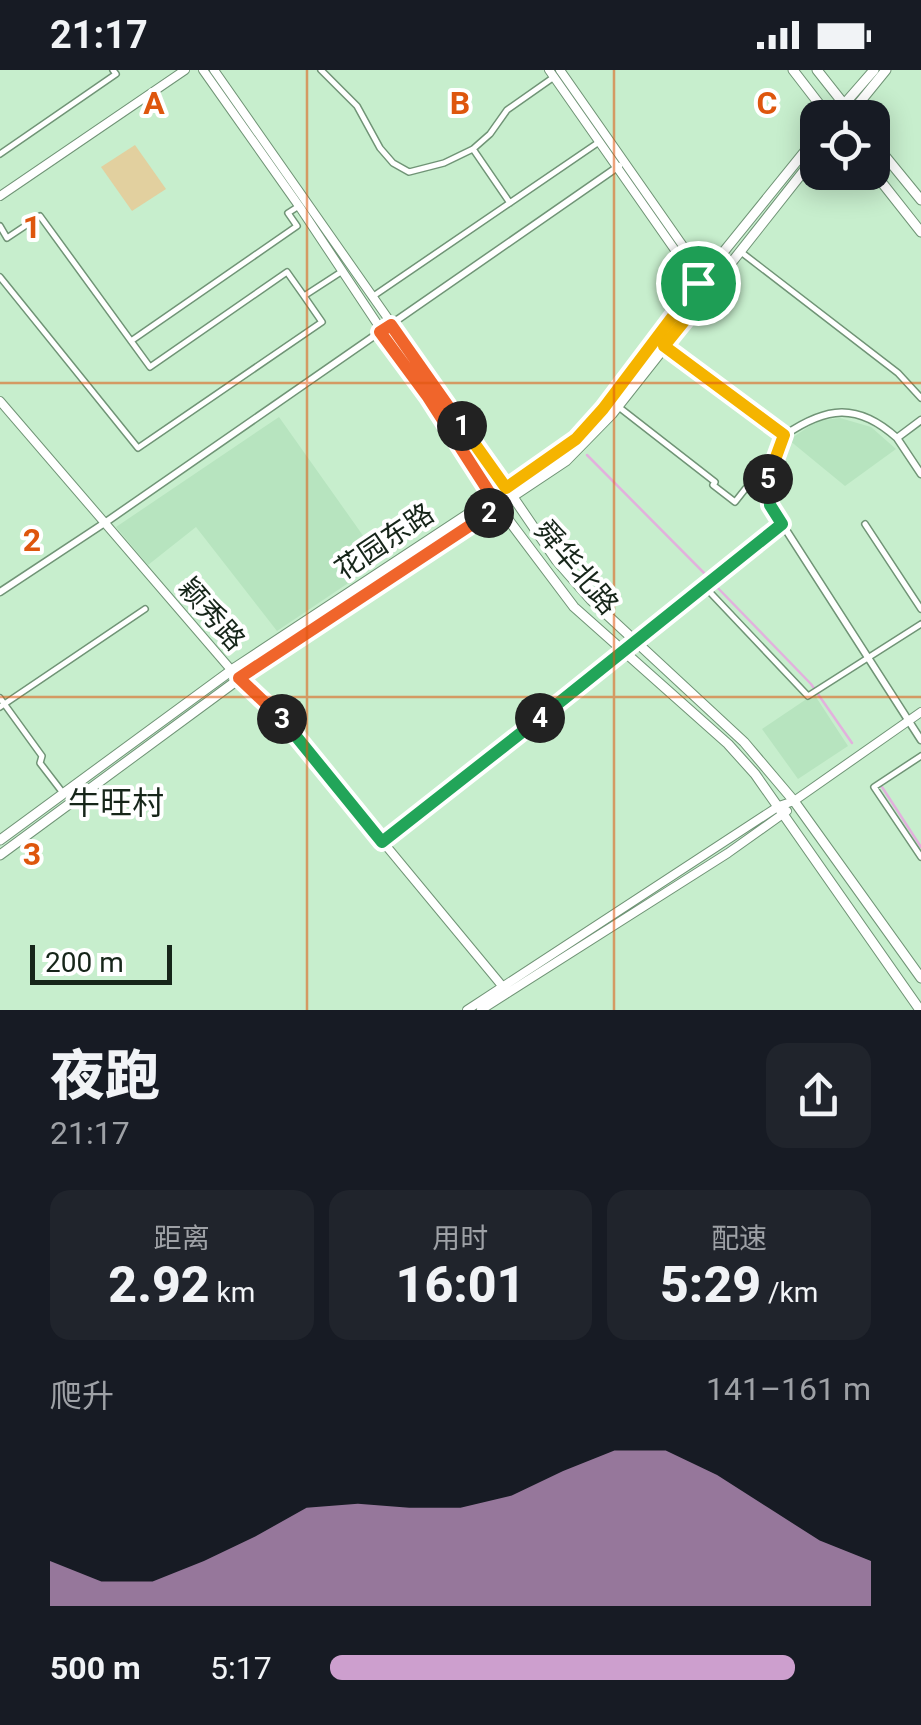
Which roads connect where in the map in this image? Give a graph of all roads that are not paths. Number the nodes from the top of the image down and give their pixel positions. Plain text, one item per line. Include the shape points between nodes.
1 (114, 70) edge
2 (185, 70) edge
3 (203, 70) edge
4 (214, 70) edge
5 (321, 70) edge
6 (793, 70) edge
7 (817, 70) edge
8 (874, 70) edge
9 (886, 70) edge
10 (554, 72) edge
11 (817, 100) edge
12 (841, 100) edge
13 (848, 100) edge
14 (863, 100) edge
15 (599, 142) junction
16 (473, 148) junction
17 (0, 154) edge
18 (800, 157) edge
19 (890, 162) edge
20 (621, 165) junction
21 (800, 176) edge
22 (888, 190) edge
23 (1, 194) edge
24 (921, 200) edge
25 (510, 203) junction
26 (299, 206) junction
27 (0, 226) edge
28 (921, 232) edge
29 (7, 238) junction
30 (0, 243) edge
31 (740, 251) junction
32 (341, 272) junction
33 (0, 277) edge
34 (701, 279) junction
35 (712, 287) junction
36 (304, 296) junction
37 (372, 297) junction
38 (391, 325) junction
39 (380, 332) junction
40 (131, 341) junction
41 (664, 346) junction
42 (921, 398) edge
43 (0, 401) edge
44 (618, 406) junction
45 (921, 420) edge
46 (784, 435) junction
47 (897, 438) junction
48 (921, 474) edge
49 (766, 489) junction
50 (509, 492) junction
51 (492, 496) junction
52 (498, 506) junction
53 (105, 523) junction
54 (782, 524) junction
55 (865, 524) dead end
56 (709, 582) junction
57 (0, 592) edge
58 (145, 609) dead end
59 (921, 609) edge
60 (921, 624) edge
61 (634, 642) junction
62 (623, 653) junction
63 (867, 658) junction
64 (235, 674) junction
65 (2, 703) edge
66 (921, 712) edge
67 (906, 722) junction
68 (921, 740) edge
69 (921, 756) edge
70 (64, 794) junction
71 (794, 801) junction
72 (781, 811) junction
73 (0, 840) edge
74 (382, 842) junction
75 (0, 855) edge
76 (921, 857) edge
77 (921, 978) edge
78 (906, 989) junction
79 (505, 990) junction
80 (467, 1010) edge
81 (480, 1010) edge
82 (920, 1010) edge

1 - 17 street
2 - 23 main road
3 - 26 main road, 舜华北路
4 - 37 main road, 舜华北路
5 - 16 street via 357,106 392,163 409,172
6 - 11 main road
7 - 12 main road
8 - 13 main road
9 - 14 main road
10 - 15 main road
10 - 16 street
10 - 20 main road
15 - 20 main road
15 - 25 street
16 - 25 street
18 - 34 main road, 花园东路
19 - 24 main road
20 - 34 main road
20 - 38 street
21 - 31 main road, 花园东路
22 - 28 main road
25 - 37 street
26 - 32 main road, 舜华北路
26 - 40 street via 288,213 297,226
27 - 29 street
29 - 30 street
29 - 40 street via 40,216
31 - 35 main road, 花园东路
31 - 42 street
32 - 36 street
32 - 39 main road, 舜华北路
33 - 36 street via 138,448 322,322
34 - 35 main road
34 - 50 main road, 花园东路 via 576,439
35 - 41 main road, 花园东路
36 - 40 street via 287,272 150,367
37 - 38 main road, 舜华北路
38 - 39 street
38 - 50 main road, 舜华北路
39 - 51 main road, 舜华北路
39 - 53 street
41 - 44 main road, 花园东路
41 - 46 street
43 - 53 main road, 颖秀路
44 - 49 street via 735,502 746,488
44 - 50 main road, 花园东路 via 574,454
45 - 47 street
46 - 47 street via 840,410
46 - 49 street
47 - 48 street
49 - 54 street
50 - 51 main road, 花园东路
50 - 52 main road, 花园东路
50 - 61 main road, 舜华北路 via 556,560
51 - 52 main road, 舜华北路
51 - 64 main road, 花园东路
52 - 62 main road, 舜华北路 via 574,607
52 - 64 main road, 花园东路
53 - 57 street
53 - 64 main road, 颖秀路
54 - 56 street
54 - 63 street
55 - 59 street
56 - 61 street
56 - 63 street via 808,696
58 - 65 street
60 - 63 street
61 - 62 street
61 - 71 main road, 舜华北路 via 744,742
62 - 72 main road, 舜华北路 via 728,744
62 - 74 street
63 - 67 street
64 - 70 main road, 花园东路
64 - 74 main road, 颖秀路 via 278,714
64 - 75 main road, 花园东路
65 - 70 street
66 - 67 main road
67 - 68 street
67 - 71 main road
69 - 76 street via 874,787
70 - 73 main road, 花园东路
71 - 72 main road
71 - 77 main road, 舜华北路
72 - 78 main road, 舜华北路
72 - 79 main road
74 - 79 main road, 颖秀路
77 - 78 street
78 - 82 main road, 舜华北路
79 - 80 main road
79 - 81 main road

